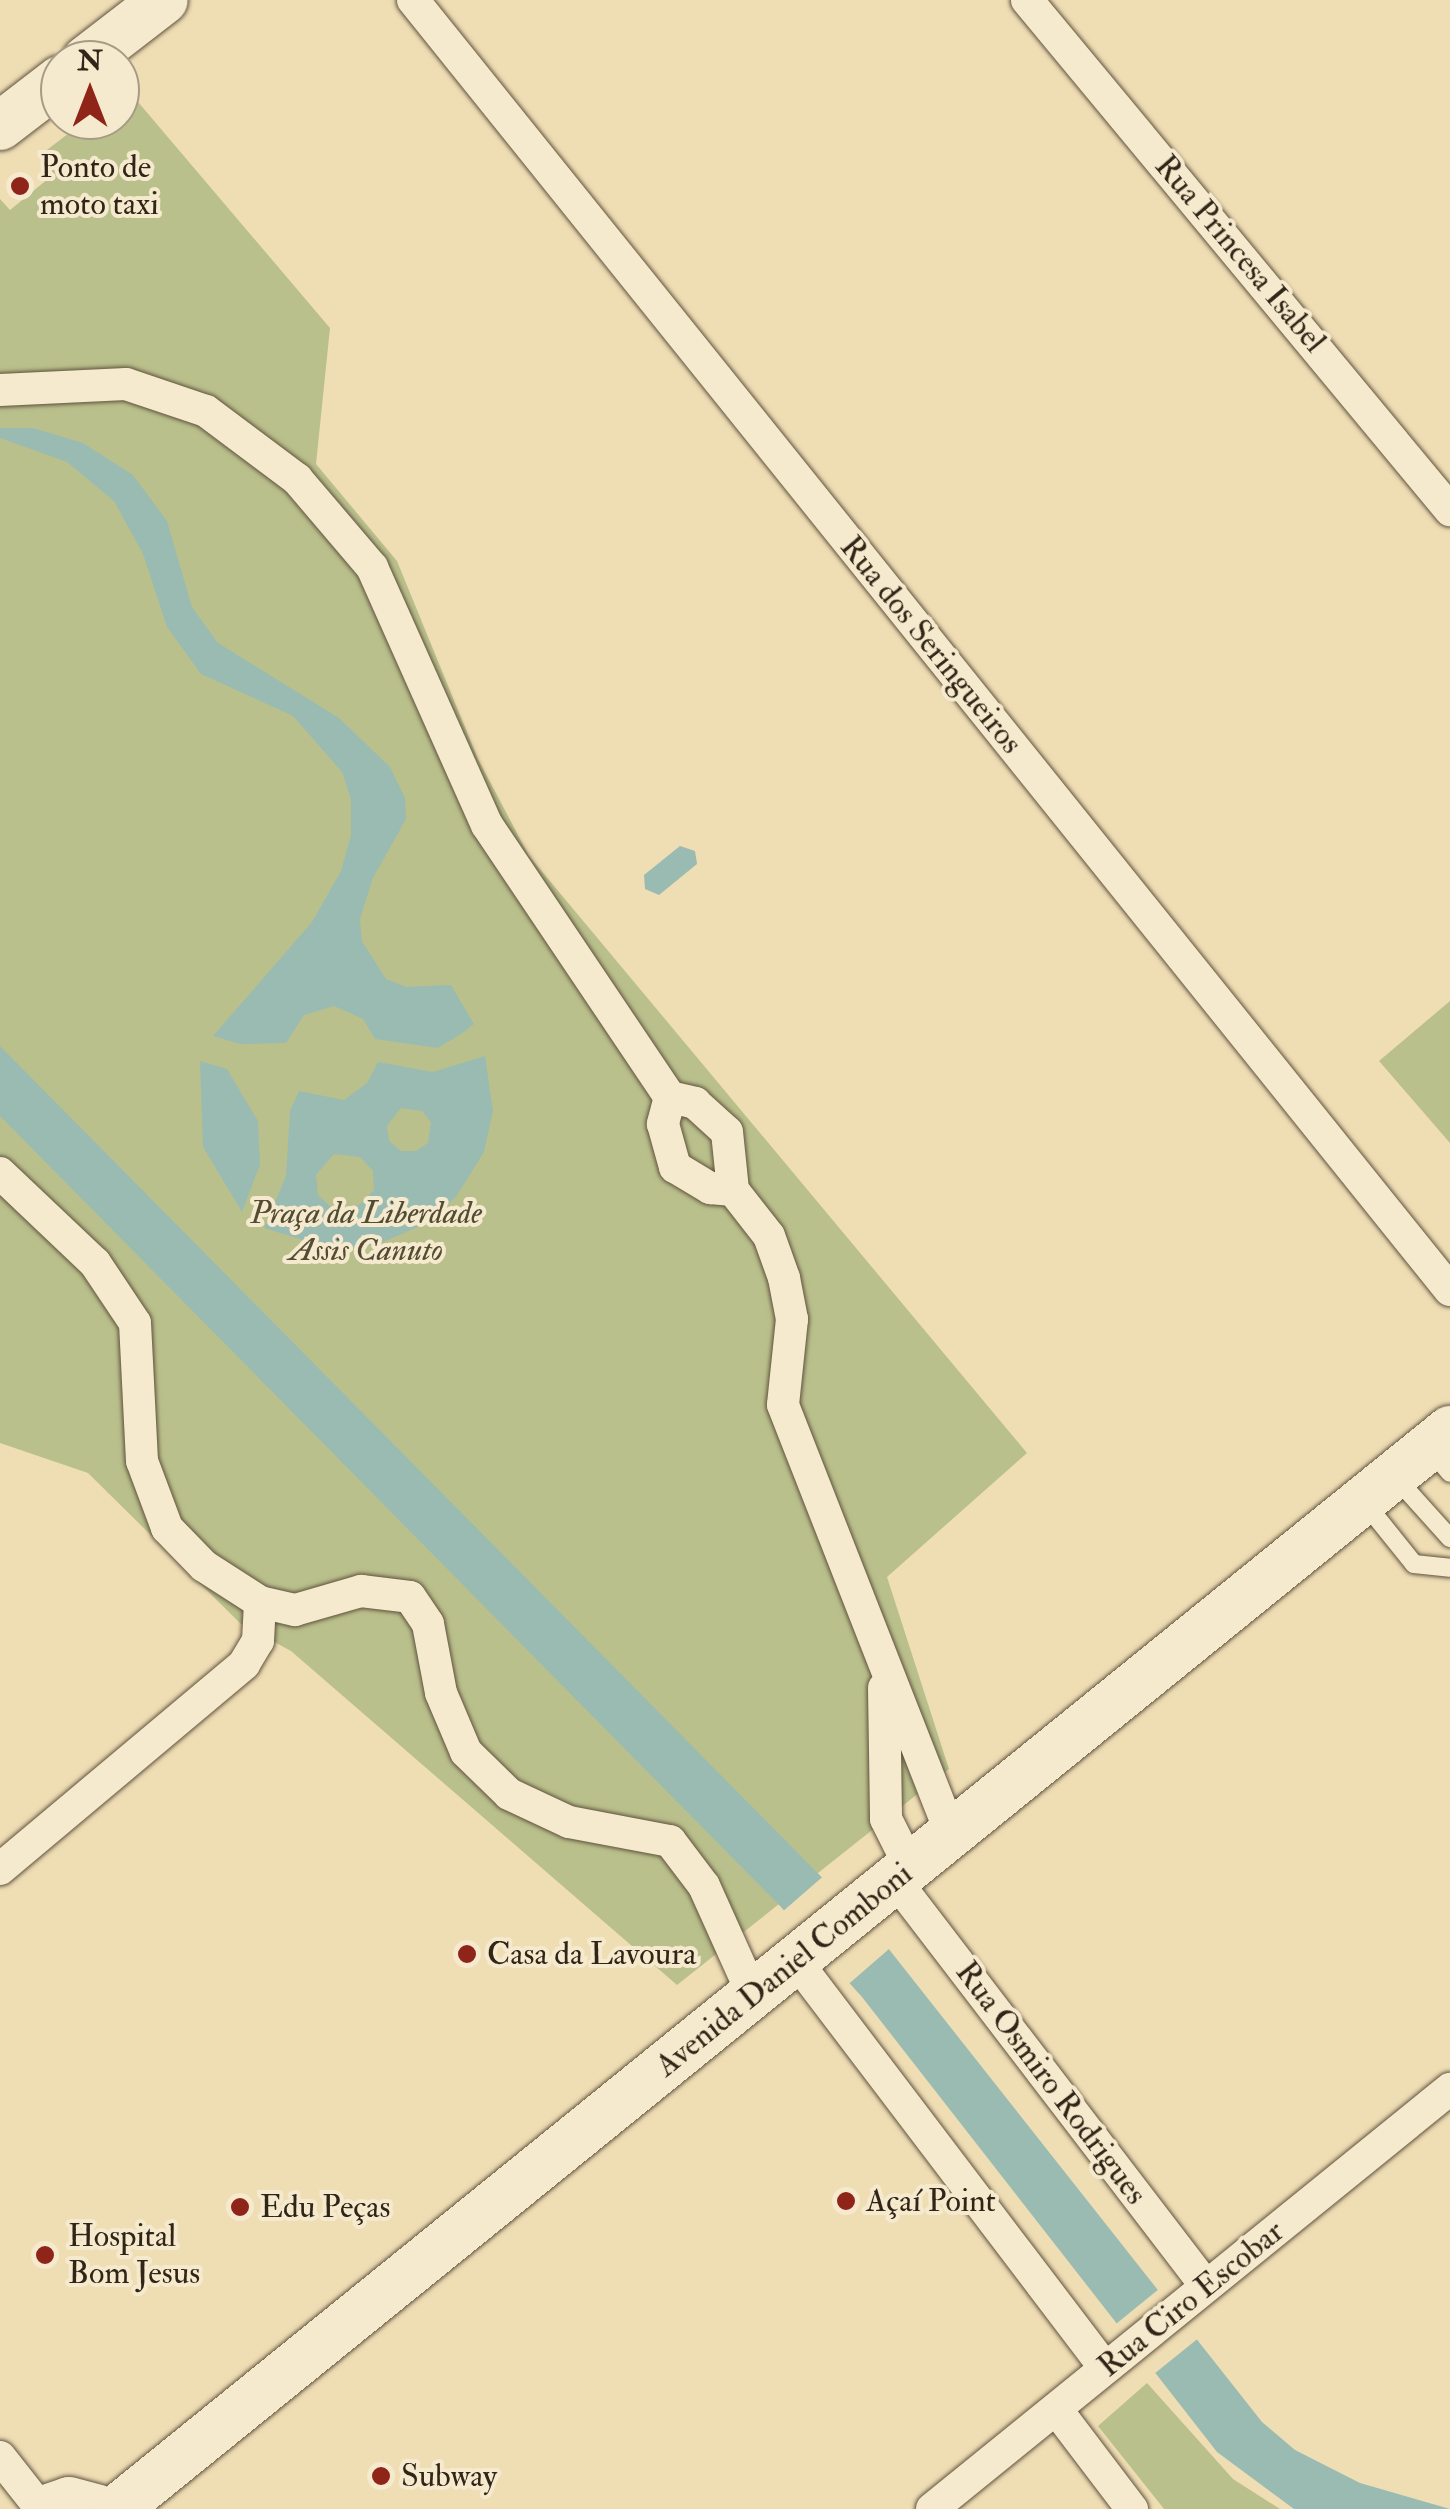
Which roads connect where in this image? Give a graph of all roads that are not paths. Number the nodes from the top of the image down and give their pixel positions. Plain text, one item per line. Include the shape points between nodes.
1 (164, 0) edge
2 (413, 0) edge
3 (1028, 0) edge
4 (112, 40) edge
5 (40, 95) edge
6 (0, 126) edge
7 (0, 390) edge
8 (1450, 510) edge
9 (670, 1097) junction
10 (0, 1173) edge
11 (733, 1190) junction
12 (1450, 1290) edge
13 (1418, 1466) edge
14 (1450, 1538) edge
15 (1450, 1568) edge
16 (260, 1602) junction
17 (883, 1666) junction
18 (950, 1834) junction
19 (0, 1869) edge
20 (903, 1873) junction
21 (805, 1954) junction
22 (753, 1995) junction
23 (1450, 2089) edge
24 (1193, 2296) junction
25 (1117, 2359) junction
26 (1056, 2410) junction
27 (0, 2458) edge
28 (44, 2509) edge
29 (98, 2509) edge
30 (117, 2509) edge
31 (932, 2509) edge
32 (1132, 2509) edge

1 - 4 street
2 - 12 street, Rua dos Seringueiros
3 - 8 street, Rua Princesa Isabel
5 - 6 street
7 - 9 street via 126,384 206,411 296,480 372,567 486,825
9 - 11 street via 695,1102 727,1132
9 - 11 street via 663,1124 675,1166 710,1188
10 - 16 street via 95,1262 135,1322 142,1461 166,1528 204,1566
11 - 17 street via 769,1236 784,1278 792,1319 783,1405
13 - 14 lane
13 - 15 lane via 1414,1564
13 - 18 street, Avenida Daniel Comboni
16 - 19 street via 258,1640 244,1664
16 - 22 street via 294,1610 360,1592 410,1597 428,1624 441,1693 466,1752 510,1794 569,1822 670,1842 704,1886
17 - 18 street
17 - 20 street, Rua Osmiro Rodrigues via 886,1819
18 - 20 street, Avenida Daniel Comboni
20 - 21 street, Avenida Daniel Comboni
20 - 24 street, Rua Osmiro Rodrigues
21 - 22 street, Avenida Daniel Comboni
21 - 25 street
22 - 30 street, Avenida Daniel Comboni
23 - 24 street, Rua Ciro Escobar
24 - 25 street, Rua Ciro Escobar
25 - 26 street, Rua Ciro Escobar
26 - 31 street, Rua Ciro Escobar
26 - 32 street
27 - 28 street
28 - 29 street via 69,2501

